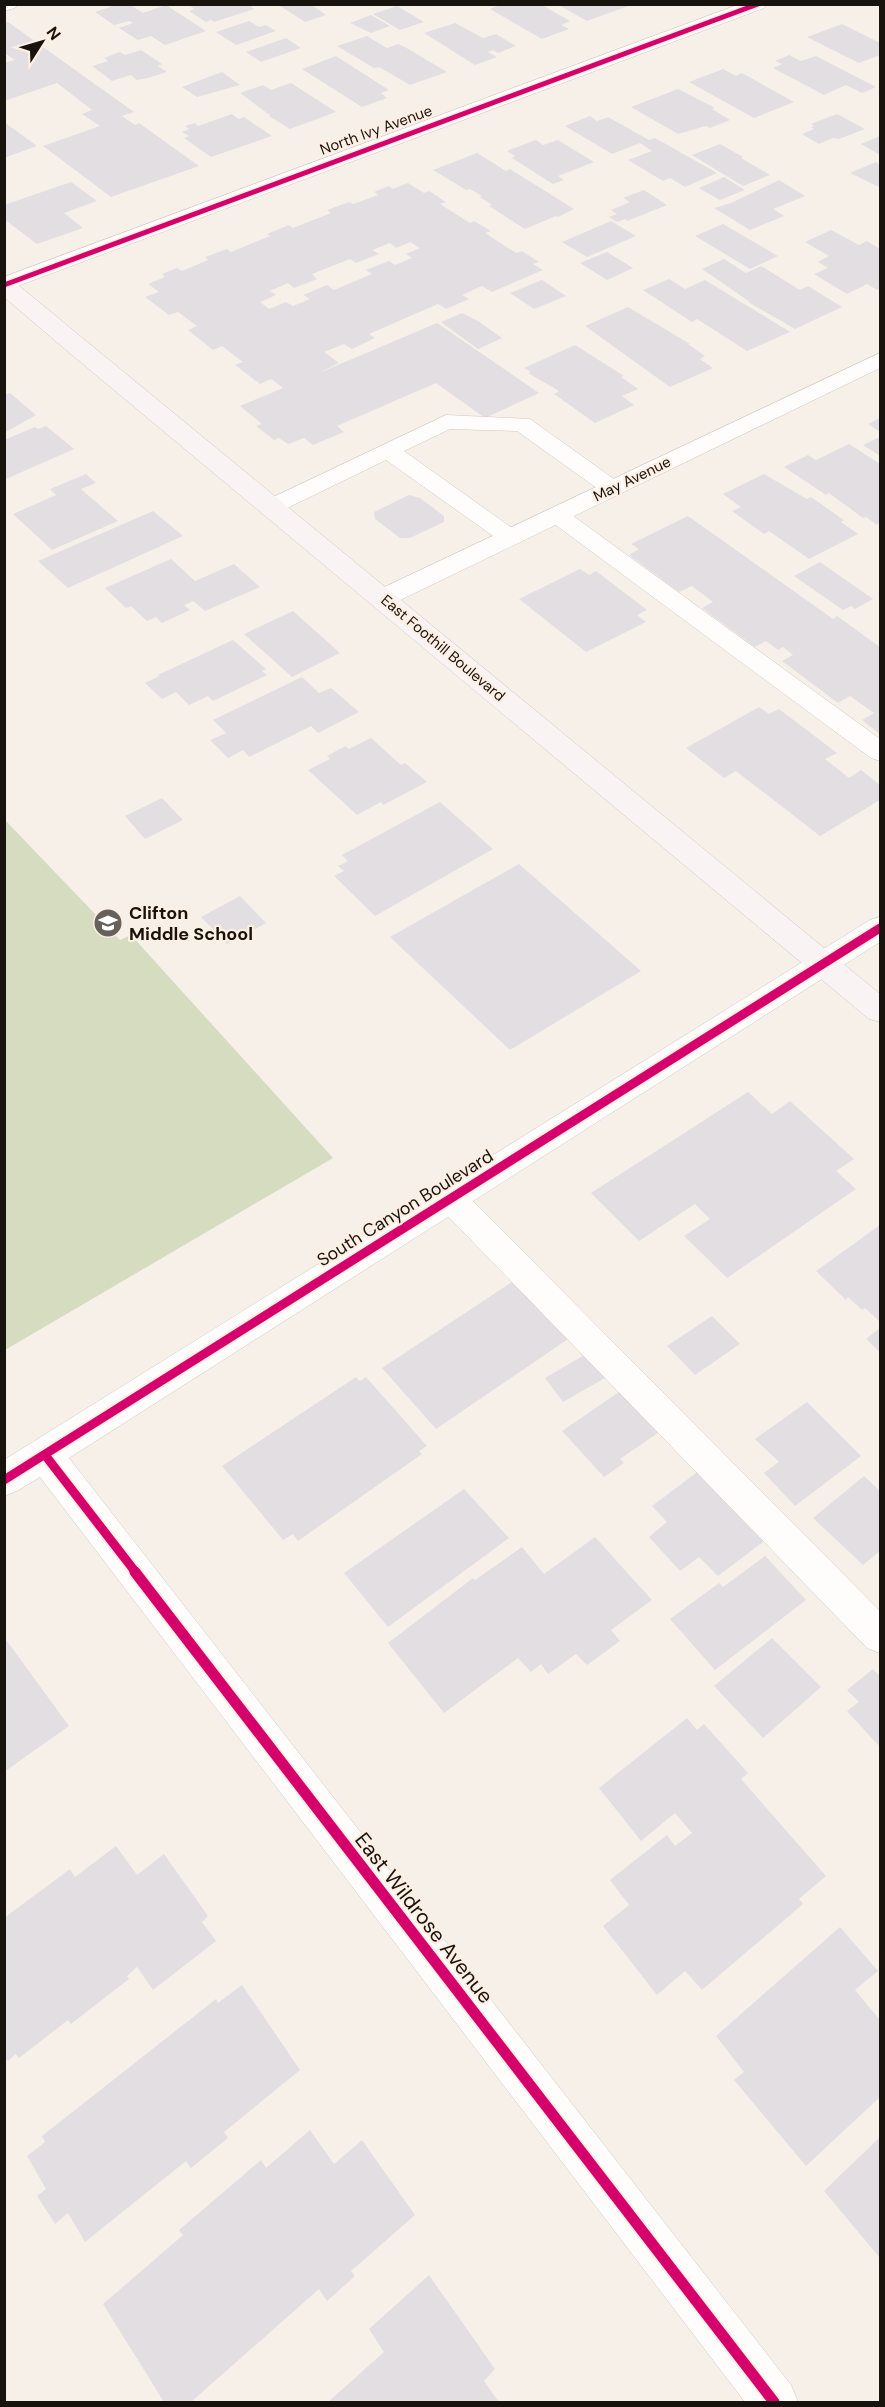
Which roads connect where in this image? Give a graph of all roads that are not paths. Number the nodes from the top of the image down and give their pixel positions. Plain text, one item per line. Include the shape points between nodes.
1 (9, 4) edge
2 (758, 4) edge
3 (4, 6) edge
4 (4, 285) edge
5 (880, 360) edge
6 (387, 450) junction
7 (613, 489) junction
8 (271, 507) junction
9 (557, 515) junction
10 (511, 538) junction
11 (384, 598) junction
12 (880, 752) edge
13 (880, 928) edge
14 (824, 964) junction
15 (880, 1011) edge
16 (451, 1198) junction
17 (45, 1455) junction
18 (4, 1480) edge
19 (880, 1635) edge
20 (774, 2403) edge

1 - 3 street
2 - 4 street, North Ivy Avenue
4 - 8 main road, East Foothill Boulevard
5 - 7 street, May Avenue
6 - 7 lane via 446,422 522,424
6 - 8 lane
6 - 10 lane
7 - 9 street, May Avenue
8 - 11 main road, East Foothill Boulevard
9 - 10 street, May Avenue
9 - 12 lane
10 - 11 street, May Avenue
11 - 14 main road, East Foothill Boulevard
13 - 14 street, South Canyon Boulevard
14 - 15 main road, East Foothill Boulevard
14 - 16 street, South Canyon Boulevard
16 - 17 street, South Canyon Boulevard
16 - 19 lane
17 - 18 street, South Canyon Boulevard
17 - 20 street, East Wildrose Avenue

